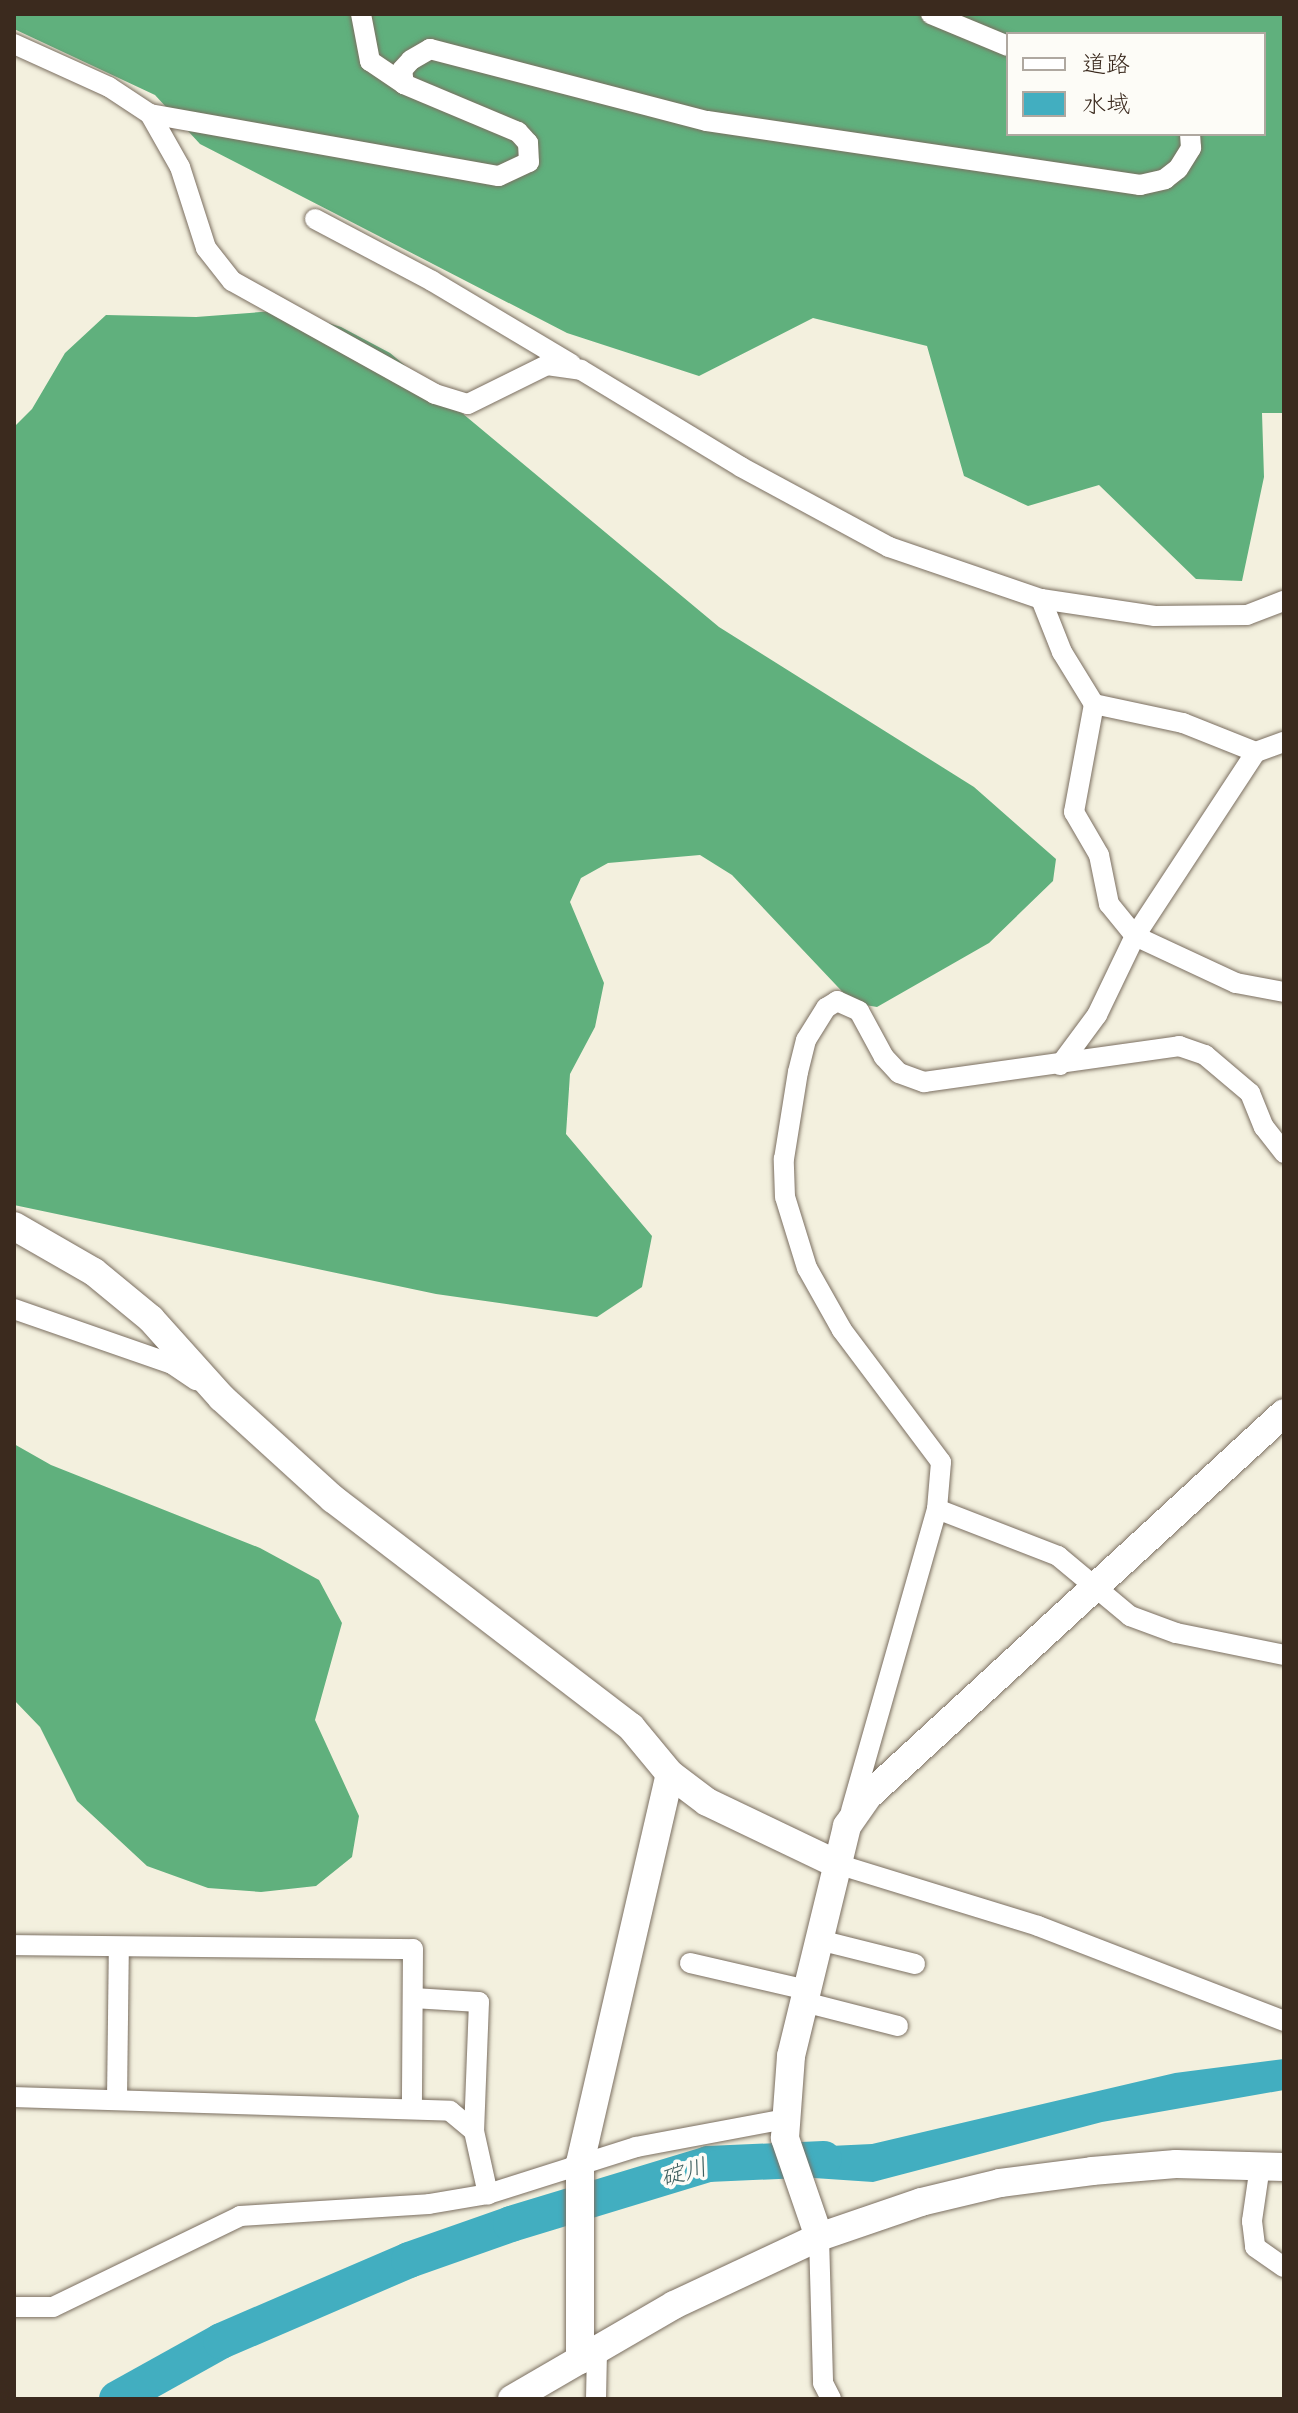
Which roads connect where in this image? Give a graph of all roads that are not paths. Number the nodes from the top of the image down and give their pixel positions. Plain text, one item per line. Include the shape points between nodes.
1 (361, 14) edge
2 (931, 14) edge
3 (14, 44) edge
4 (1006, 45) edge
5 (404, 84) junction
6 (150, 114) junction
7 (1190, 136) edge
8 (315, 219) dead end
9 (581, 370) junction
10 (1041, 599) junction
11 (1284, 601) edge
12 (1094, 704) junction
13 (1284, 742) edge
14 (1256, 752) junction
15 (1135, 936) junction
16 (1284, 992) edge
17 (1060, 1065) junction
18 (1282, 1147) edge
19 (14, 1226) edge
20 (14, 1309) edge
21 (222, 1398) junction
22 (1284, 1413) edge
23 (937, 1509) junction
24 (1095, 1585) junction
25 (1284, 1655) edge
26 (670, 1774) junction
27 (847, 1826) junction
28 (837, 1864) junction
29 (819, 1940) junction
30 (14, 1945) edge
31 (119, 1947) junction
32 (690, 1963) dead end
33 (915, 1964) dead end
34 (806, 1996) junction
35 (413, 1998) junction
36 (1284, 2021) edge
37 (898, 2026) dead end
38 (14, 2097) edge
39 (117, 2100) junction
40 (412, 2107) junction
41 (785, 2129) junction
42 (474, 2131) junction
43 (580, 2163) junction
44 (1272, 2166) edge
45 (488, 2194) junction
46 (819, 2237) junction
47 (1284, 2267) edge
48 (14, 2307) edge
49 (588, 2355) junction
50 (512, 2399) edge
51 (596, 2399) edge
52 (831, 2399) edge

1 - 5 street via 370,61
2 - 4 street
3 - 6 street via 109,87
5 - 6 street via 518,132 528,143 529,162 499,176
5 - 7 street via 402,70 430,49 707,121 1140,185 1165,179 1178,169 1191,148
6 - 9 street via 180,167 206,248 232,281 435,394 468,404 547,365
8 - 9 street
9 - 10 street via 741,467 889,547
10 - 11 street via 1155,616 1247,615
10 - 12 street via 1062,652
12 - 14 street via 1183,723
12 - 15 street via 1074,812 1099,855 1109,904
13 - 14 street
14 - 15 street
15 - 16 street via 1236,983
15 - 17 street via 1097,1015
17 - 18 street via 1179,1046 1205,1055 1250,1093
17 - 23 street via 924,1082 899,1073 859,1011 837,1001 806,1040 784,1159 785,1197 807,1268 842,1330 941,1462
19 - 21 street via 94,1272 151,1319
20 - 21 street via 172,1364
21 - 26 street via 333,1499 631,1727
22 - 24 street
23 - 24 street via 1058,1556
23 - 27 street
24 - 25 street via 1130,1616 1176,1633 1239,1641
24 - 27 street via 868,1796
26 - 28 street via 707,1802
26 - 43 street
27 - 28 street
28 - 29 street
28 - 36 street via 1038,1926
29 - 33 street
29 - 34 street
30 - 31 street
31 - 35 street via 413,1949
31 - 39 street
32 - 34 street
34 - 37 street
34 - 41 street via 791,2056
35 - 40 street
35 - 42 street via 479,2002
38 - 39 street
39 - 40 street
40 - 42 street via 450,2111
41 - 43 street via 636,2147
41 - 46 street
42 - 45 street
43 - 45 street
43 - 49 street
44 - 46 street via 1176,2164 1000,2183 921,2202
44 - 47 street via 1252,2221 1255,2247
45 - 48 street via 429,2204 240,2216 53,2307
46 - 49 street via 674,2305
46 - 52 street via 823,2383
49 - 50 street
49 - 51 street

